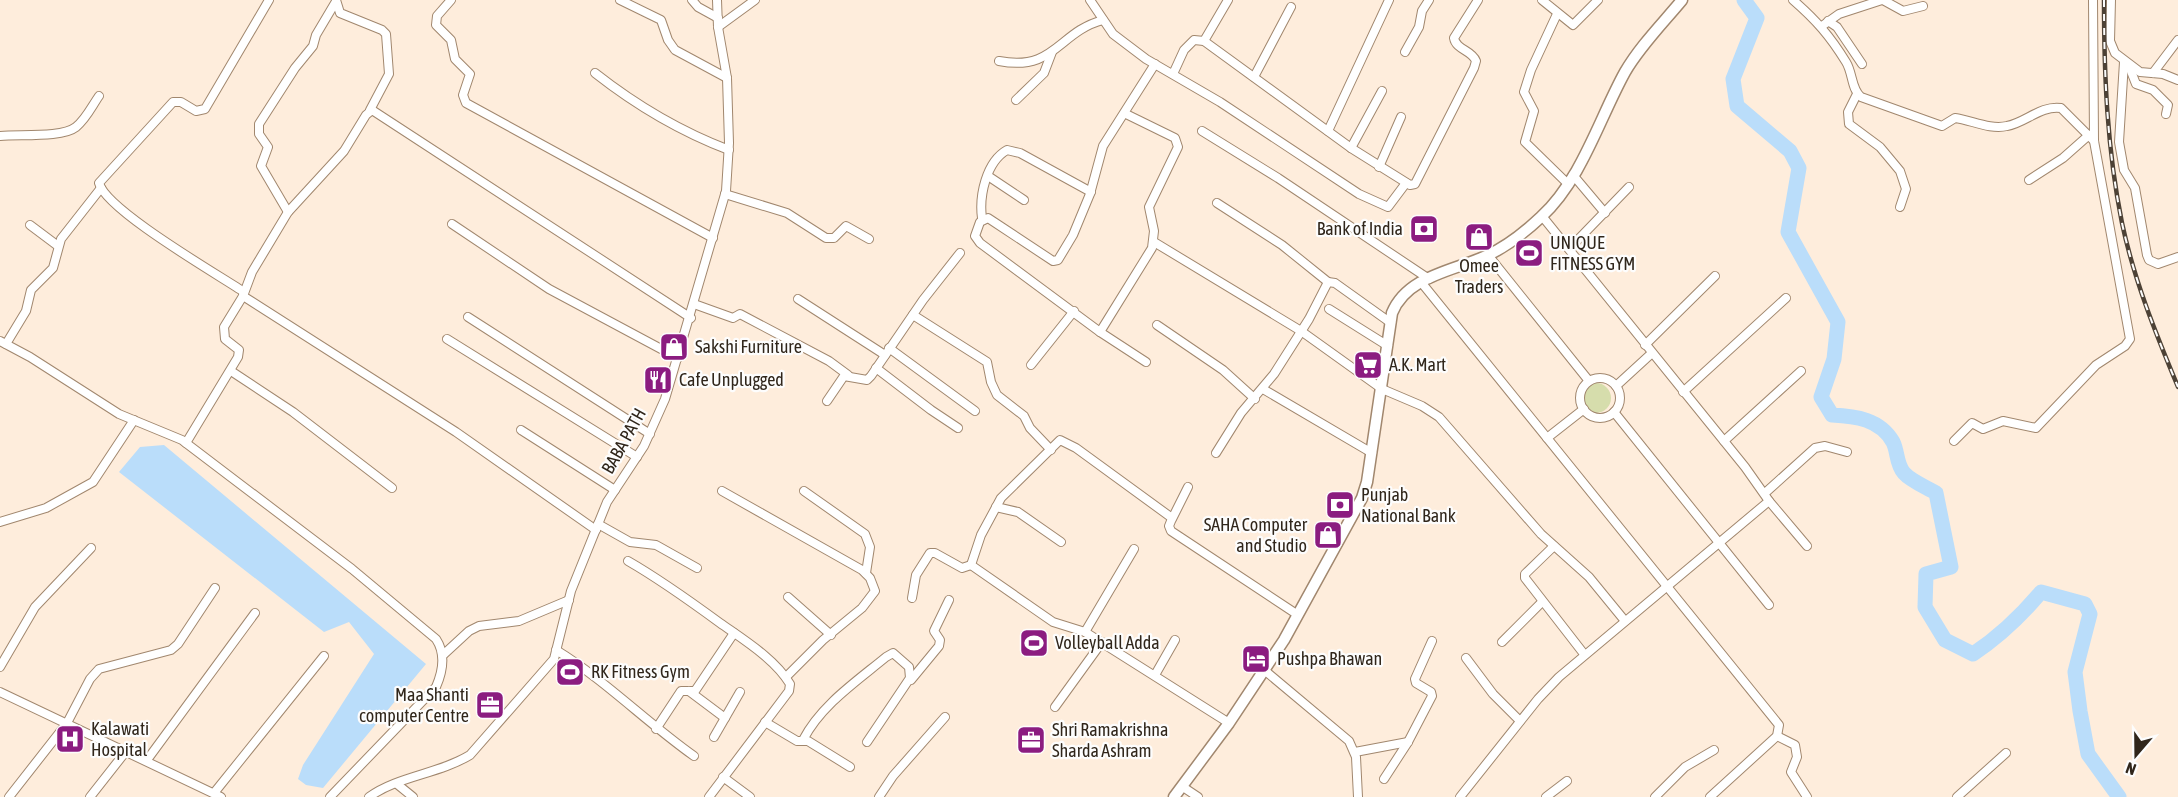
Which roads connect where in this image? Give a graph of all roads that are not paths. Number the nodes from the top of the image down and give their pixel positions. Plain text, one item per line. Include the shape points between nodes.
1 (269, 0) edge
2 (451, 0) edge
3 (620, 0) edge
4 (692, 0) edge
5 (717, 0) edge
6 (755, 0) edge
7 (1090, 0) edge
8 (1389, 0) edge
9 (1429, 0) edge
10 (1478, 0) edge
11 (1542, 0) edge
12 (1598, 0) edge
13 (1682, 0) edge
14 (1793, 0) edge
15 (1883, 0) edge
16 (2093, 0) edge
17 (2111, 0) edge
18 (335, 1) edge
19 (1227, 1) edge
20 (1923, 6) dead end
21 (1292, 7) dead end
22 (1557, 14) junction
23 (1103, 20) junction
24 (718, 22) junction
25 (1825, 24) junction
26 (2178, 40) edge
27 (1204, 41) junction
28 (1052, 52) junction
29 (1405, 52) dead end
30 (999, 61) dead end
31 (1155, 64) junction
32 (1862, 64) dead end
33 (2127, 64) junction
34 (595, 73) dead end
35 (2153, 73) junction
36 (1173, 74) junction
37 (1254, 77) junction
38 (727, 78) junction
39 (2178, 80) edge
40 (1382, 91) dead end
41 (1857, 94) junction
42 (99, 96) dead end
43 (1016, 100) dead end
44 (370, 110) junction
45 (1126, 114) junction
46 (2166, 114) dead end
47 (1401, 117) dead end
48 (1202, 131) dead end
49 (1328, 131) junction
50 (0, 136) edge
51 (2091, 138) junction
52 (1351, 148) junction
53 (729, 150) junction
54 (1378, 167) junction
55 (988, 176) junction
56 (1570, 180) junction
57 (2029, 180) dead end
58 (1406, 183) junction
59 (100, 188) junction
60 (1629, 188) dead end
61 (1091, 192) junction
62 (725, 194) junction
63 (1024, 200) dead end
64 (1217, 203) dead end
65 (1900, 207) dead end
66 (288, 212) junction
67 (1605, 213) junction
68 (1542, 216) junction
69 (982, 219) junction
70 (452, 224) dead end
71 (30, 225) dead end
72 (714, 238) junction
73 (869, 239) dead end
74 (1154, 242) junction
75 (58, 246) junction
76 (1569, 249) junction
77 (960, 253) dead end
78 (1488, 255) junction
79 (2178, 257) edge
80 (1715, 276) dead end
81 (1425, 280) junction
82 (1328, 282) junction
83 (244, 294) junction
84 (1786, 298) dead end
85 (798, 299) dead end
86 (694, 304) junction
87 (1329, 309) dead end
88 (1074, 311) junction
89 (913, 315) junction
90 (468, 317) dead end
91 (691, 318) junction
92 (1391, 323) junction
93 (1156, 325) dead end
94 (1301, 331) junction
95 (1100, 332) junction
96 (447, 339) dead end
97 (3, 343) edge
98 (1645, 345) junction
99 (1388, 346) junction
100 (887, 351) junction
101 (1652, 353) junction
102 (678, 357) junction
103 (1146, 362) dead end
104 (1031, 365) dead end
105 (876, 368) junction
106 (231, 371) junction
107 (1801, 371) dead end
108 (848, 375) junction
109 (1588, 381) junction
110 (1616, 386) junction
111 (1382, 388) junction
112 (1263, 389) junction
113 (1683, 392) junction
114 (1255, 399) junction
115 (828, 401) dead end
116 (1584, 409) junction
117 (975, 411) dead end
118 (1614, 412) junction
119 (134, 420) junction
120 (958, 428) dead end
121 (521, 429) dead end
122 (650, 434) junction
123 (1547, 438) junction
124 (1724, 441) junction
125 (1954, 441) dead end
126 (186, 443) junction
127 (1051, 450) junction
128 (1847, 452) dead end
129 (1216, 453) dead end
130 (1372, 453) junction
131 (637, 457) junction
132 (1188, 487) dead end
133 (392, 488) dead end
134 (615, 489) junction
135 (722, 491) dead end
136 (804, 491) dead end
137 (1767, 497) junction
138 (996, 507) junction
139 (1172, 518) junction
140 (1, 520) edge
141 (597, 527) junction
142 (1061, 542) dead end
143 (1720, 543) junction
144 (1554, 546) junction
145 (1807, 546) dead end
146 (90, 548) dead end
147 (1134, 549) dead end
148 (628, 561) dead end
149 (971, 566) junction
150 (697, 568) dead end
151 (866, 573) junction
152 (215, 588) dead end
153 (1666, 589) junction
154 (788, 597) dead end
155 (912, 598) dead end
156 (569, 600) junction
157 (949, 600) dead end
158 (1542, 602) junction
159 (1769, 604) dead end
160 (255, 613) dead end
161 (1298, 615) junction
162 (1626, 621) junction
163 (1085, 632) junction
164 (734, 633) junction
165 (831, 635) junction
166 (1176, 640) dead end
167 (1432, 641) dead end
168 (1102, 642) junction
169 (1502, 642) dead end
170 (556, 650) junction
171 (1584, 654) junction
172 (443, 655) junction
173 (324, 656) dead end
174 (1466, 658) dead end
175 (0, 667) edge
176 (1263, 669) junction
177 (1155, 675) junction
178 (786, 677) junction
179 (908, 682) junction
180 (688, 691) junction
181 (0, 692) edge
182 (740, 692) dead end
183 (1055, 707) dead end
184 (945, 717) dead end
185 (725, 718) junction
186 (1520, 721) junction
187 (765, 722) junction
188 (68, 723) junction
189 (1229, 723) junction
190 (656, 729) junction
191 (1777, 736) junction
192 (714, 737) dead end
193 (804, 740) junction
194 (867, 742) dead end
195 (1408, 742) junction
196 (127, 750) junction
197 (1714, 750) dead end
198 (1355, 752) junction
199 (2006, 753) dead end
200 (694, 756) dead end
201 (147, 760) junction
202 (850, 767) dead end
203 (723, 777) junction
204 (1384, 779) dead end
205 (1567, 780) dead end
206 (397, 784) junction
207 (1183, 787) junction
208 (217, 795) edge
209 (9, 797) edge
210 (90, 797) edge
211 (330, 797) edge
212 (369, 797) edge
213 (413, 797) edge
214 (709, 797) edge
215 (750, 797) edge
216 (879, 797) edge
217 (1174, 797) edge
218 (1198, 797) edge
219 (1358, 797) edge
220 (1460, 797) edge
221 (1546, 797) edge
222 (1655, 797) edge
223 (1710, 797) edge
224 (1808, 797) edge
225 (1957, 797) edge

1 - 59 street via 236,52 211,103 196,111 173,102 101,178
2 - 72 street via 437,16 436,25 452,40 455,59 470,74 463,94 466,103
3 - 38 street via 655,16 665,26 675,50
4 - 24 street
5 - 24 street, BABA PATH
6 - 24 street
7 - 23 street
8 - 49 street
9 - 29 street
10 - 58 street via 1454,38 1458,46 1474,57 1474,68 1427,164 1415,184
11 - 22 street
12 - 22 street via 1573,25
13 - 56 main road via 1626,71
14 - 25 street
15 - 20 street via 1903,11
15 - 25 street via 1839,14
16 - 51 street
17 - 33 street via 2110,41 2115,53
18 - 44 street via 340,13 386,34 389,74
18 - 66 street via 313,46 259,124 259,134 268,147 261,166
19 - 27 street
21 - 37 street
22 - 56 street via 1524,92 1534,111 1525,142
23 - 28 street via 1081,27
23 - 31 street via 1117,38
24 - 38 street, BABA PATH
25 - 32 street via 1837,27
25 - 41 street via 1847,64
26 - 35 street
27 - 36 street via 1194,40 1188,45
27 - 37 street
28 - 30 street via 1036,61
28 - 43 street via 1044,73
31 - 36 street
31 - 45 street
33 - 35 street via 2145,74
33 - 46 street via 2136,84 2153,90 2168,105
33 - 79 street via 2119,142 2124,170 2135,189 2150,260 2158,264
34 - 53 street via 657,117
35 - 39 street
36 - 58 street via 1382,206 1388,207
37 - 49 street
38 - 53 street, BABA PATH
40 - 52 street
41 - 51 street via 1942,126 1958,118 1973,124 2004,127 2049,108 2061,108
41 - 65 street via 1848,112 1849,124 1880,147 1900,171 1906,189
42 - 50 street via 69,131
44 - 66 street via 344,151
44 - 91 street via 379,112
45 - 61 street via 1103,146
45 - 74 street via 1177,142 1173,162 1149,207
47 - 54 street
48 - 81 street via 1278,178
49 - 52 street
51 - 57 street
51 - 125 street via 2127,314 2128,343 2096,365 2036,428 2003,421 1983,429 1972,423
52 - 54 street
53 - 62 street, BABA PATH
54 - 58 street
55 - 61 street via 997,157 1011,149
55 - 63 street
55 - 69 street via 982,194
56 - 67 street
56 - 68 main road
59 - 75 street
59 - 83 street via 153,233
60 - 67 street
61 - 69 street via 1073,235 1056,262 996,222
62 - 72 street, BABA PATH
62 - 73 street via 787,213 826,238 834,238 846,226
64 - 82 street via 1282,245
66 - 83 street via 252,272
67 - 76 street
68 - 76 street
68 - 78 main road
69 - 88 street via 975,234 977,240
70 - 102 street via 549,289
71 - 75 street
72 - 86 street, BABA PATH
74 - 94 street
74 - 95 street
75 - 97 street via 53,268 31,290 26,311
76 - 98 street
77 - 89 street
78 - 81 main road
78 - 109 street
80 - 98 street
81 - 92 main road via 1396,301
81 - 123 street
82 - 92 street
82 - 94 street
83 - 106 street via 224,327 225,339 239,350
83 - 141 street
84 - 113 street
85 - 100 street
86 - 91 street, BABA PATH
86 - 108 street via 733,318 740,314
87 - 99 street
88 - 95 street
88 - 104 street
89 - 100 street
89 - 127 street via 987,363 997,395 1024,416
90 - 122 street
91 - 102 street, BABA PATH
92 - 99 main road
93 - 114 street via 1223,370
94 - 111 street
94 - 112 street
95 - 103 street
96 - 131 street
97 - 119 street
98 - 101 street
99 - 111 main road
100 - 105 street
100 - 117 street
101 - 110 street
101 - 113 street
102 - 122 street, BABA PATH
105 - 108 street via 867,380
105 - 120 street
106 - 126 street
106 - 133 street
107 - 124 street
108 - 115 street
109 - 110 street via 1606,379
109 - 116 street via 1581,391
110 - 118 street via 1620,396
111 - 130 main road
111 - 144 street via 1439,417
112 - 114 street
112 - 130 street
113 - 124 street
114 - 129 street via 1241,413
116 - 118 street via 1598,417
116 - 123 street
118 - 143 street
119 - 126 street via 171,433
119 - 140 street via 93,482 46,508
121 - 134 street
122 - 131 street, BABA PATH
123 - 153 street
124 - 137 street
126 - 172 street via 352,568 436,639
127 - 138 street via 1004,494
127 - 139 street via 1062,440
128 - 137 street via 1826,446 1815,448
130 - 161 main road via 1362,498
131 - 134 street, BABA PATH
132 - 139 street
134 - 141 street, BABA PATH
135 - 151 street
136 - 151 street via 865,534 870,546
137 - 143 street
137 - 145 street
138 - 142 street via 1018,512
138 - 149 street
139 - 161 street via 1172,531
141 - 150 street via 630,542 656,545
141 - 156 street, BABA PATH
143 - 153 street
143 - 159 street
144 - 158 street via 1525,574
144 - 162 street via 1589,577
146 - 175 street via 35,607
147 - 163 street
148 - 164 street via 670,585
149 - 155 street via 962,568 930,554 916,575
149 - 163 street via 1053,622
151 - 165 street via 874,585 874,595
152 - 188 street via 171,650 99,669
153 - 162 street
153 - 191 street via 1779,725
154 - 165 street
156 - 170 street, BABA PATH
156 - 172 street via 519,621 479,626
157 - 179 street via 934,631 939,646
158 - 169 street
158 - 171 street
160 - 201 street
161 - 176 main road
162 - 171 street
163 - 168 street
164 - 178 street
164 - 180 street via 695,691
165 - 178 street
166 - 177 street
167 - 195 street via 1415,678 1432,696
168 - 177 street
168 - 183 street
170 - 190 street via 592,673
170 - 206 street, BABA PATH via 550,666 470,755
171 - 186 street
172 - 211 street via 436,687
173 - 208 street
174 - 186 street
176 - 189 main road
176 - 198 street via 1342,735
177 - 189 street
178 - 187 street via 791,688
179 - 193 street via 909,667 890,654 834,701
179 - 194 street
180 - 185 street
180 - 190 street via 681,691
181 - 188 street
182 - 185 street
184 - 216 street
185 - 192 street
186 - 220 street
187 - 193 street via 797,741
187 - 203 street
188 - 196 street
188 - 209 street
189 - 207 main road
190 - 200 street
191 - 223 street
191 - 224 street via 1795,745 1797,757 1791,772
193 - 202 street
195 - 198 street
195 - 204 street
196 - 201 street
196 - 210 street
197 - 222 street via 1685,767
198 - 219 street
199 - 225 street
201 - 208 street
203 - 214 street
203 - 215 street
205 - 221 street
206 - 212 street, BABA PATH
206 - 213 street
207 - 217 main road
207 - 218 street

